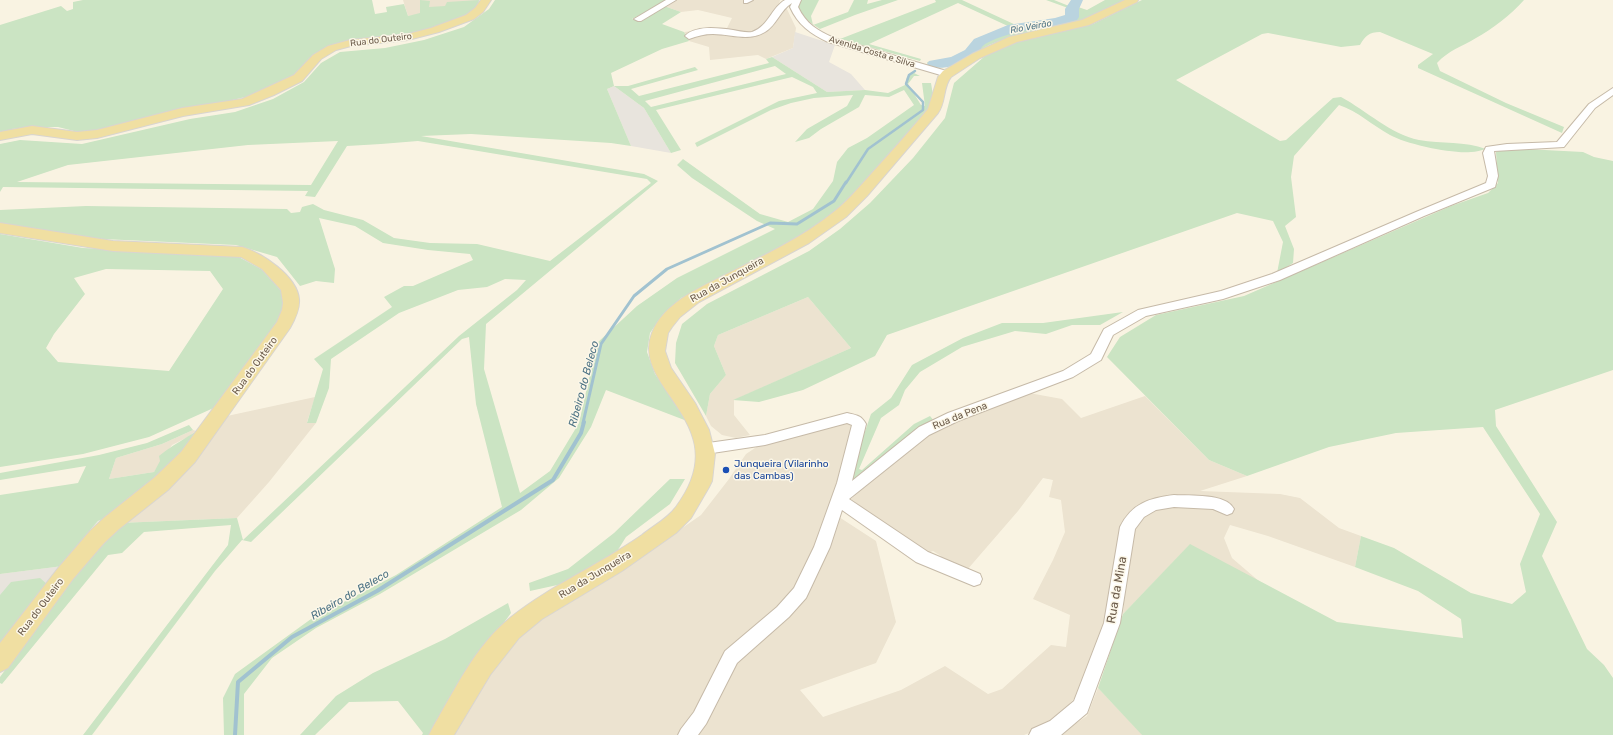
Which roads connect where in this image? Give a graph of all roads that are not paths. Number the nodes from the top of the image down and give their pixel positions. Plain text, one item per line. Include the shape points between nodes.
1 (486, 0) edge
2 (672, 0) edge
3 (791, 0) edge
4 (797, 0) edge
5 (1133, 0) edge
6 (638, 19) dead end
7 (690, 36) dead end
8 (947, 74) junction
9 (1613, 91) edge
10 (0, 136) edge
11 (0, 228) edge
12 (706, 448) junction
13 (838, 499) junction
14 (1227, 509) dead end
15 (974, 579) dead end
16 (0, 661) edge
17 (441, 735) edge
18 (686, 735) edge
19 (1038, 735) edge

1 - 10 main road, Rua do Outeiro via 470,17 436,30 408,38 350,43 332,48 317,57 298,78 245,102 182,112 97,134 77,136 32,130
2 - 6 street
3 - 7 street via 781,6 771,24 756,33 746,35 706,31
4 - 8 street, Avenida Costa e Silva via 794,7 803,24 830,40
5 - 8 main road via 1086,23 1013,39 976,56
8 - 12 main road, Rua da Junqueira via 942,80 934,110 842,213 810,235 680,306 664,325 656,345 659,362 698,423
9 - 13 street, Rua da Pena via 1592,106 1560,145 1490,149 1488,153 1493,176 1491,185 1276,278 1223,295 1142,313 1108,332 1096,357 1068,374 924,431
11 - 16 main road, Rua do Outeiro via 113,246 242,252 267,265 284,283 291,296 290,310 274,340 188,457 161,484 97,537 66,573
12 - 13 street via 766,440 847,418 856,420 859,424 857,436
12 - 17 main road, Rua da Junqueira via 705,476 692,503 677,521 632,553 542,607 511,631 489,656
13 - 15 street via 922,557
13 - 18 street via 822,547 800,593 783,612 731,657 700,718
14 - 19 street, Rua da Mina via 1215,503 1174,501 1154,504 1139,514 1128,527 1112,623 1081,707 1056,728

